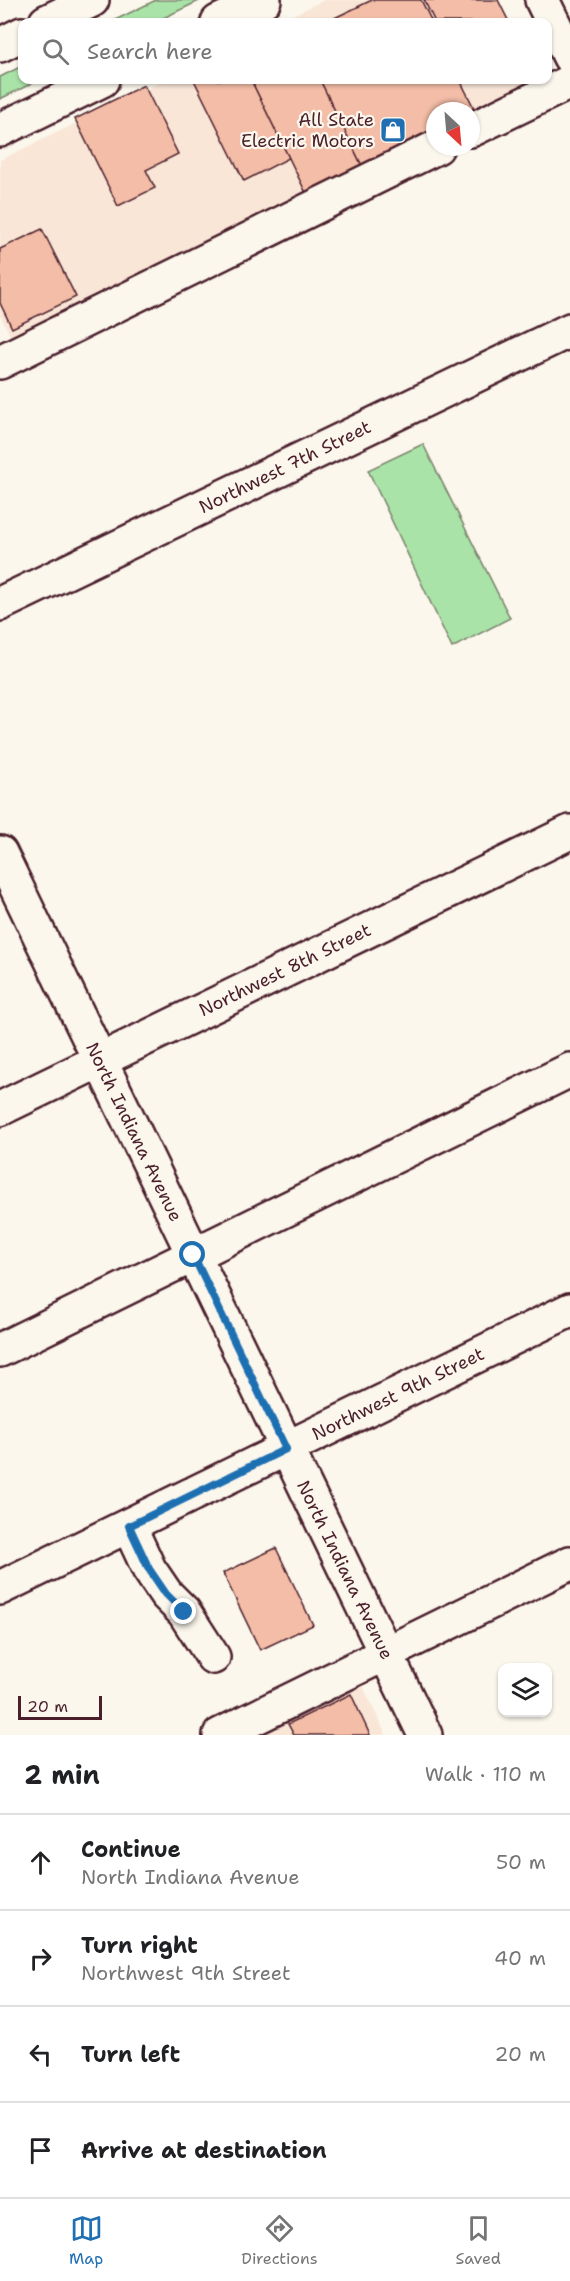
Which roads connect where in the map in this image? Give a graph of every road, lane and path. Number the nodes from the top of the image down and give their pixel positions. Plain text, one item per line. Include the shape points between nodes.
1 (92, 0) edge
2 (264, 0) edge
3 (542, 0) edge
4 (54, 18) edge
5 (226, 18) edge
6 (551, 18) edge
7 (552, 20) edge
8 (18, 36) edge
9 (0, 45) edge
10 (570, 57) edge
11 (570, 82) edge
12 (94, 84) edge
13 (480, 126) edge
14 (0, 130) edge
15 (426, 152) edge
16 (570, 330) edge
17 (0, 362) edge
18 (0, 604) edge
19 (570, 832) edge
20 (0, 853) edge
21 (99, 1060) junction
22 (570, 1070) edge
23 (0, 1109) edge
24 (193, 1255) junction
25 (570, 1310) edge
26 (0, 1350) edge
27 (286, 1449) junction
28 (129, 1526) junction
29 (570, 1563) edge
30 (0, 1588) edge
31 (386, 1654) junction
32 (213, 1657) dead end
33 (220, 1735) edge
34 (425, 1735) edge

1 - 4 street
2 - 5 street
3 - 6 street
7 - 10 street
8 - 9 street
11 - 13 street
12 - 14 street
15 - 17 street
16 - 18 street, Northwest 7th Street
19 - 21 street, Northwest 8th Street
20 - 21 street, North Indiana Avenue
21 - 23 street, Northwest 8th Street
21 - 24 street, North Indiana Avenue
22 - 24 street
24 - 26 street
24 - 27 street, North Indiana Avenue
25 - 27 street, Northwest 9th Street
27 - 28 street, Northwest 9th Street
27 - 31 street, North Indiana Avenue
28 - 30 street, Northwest 9th Street
28 - 32 street via 149,1569 184,1612
29 - 31 street
31 - 33 street
31 - 34 street, North Indiana Avenue

